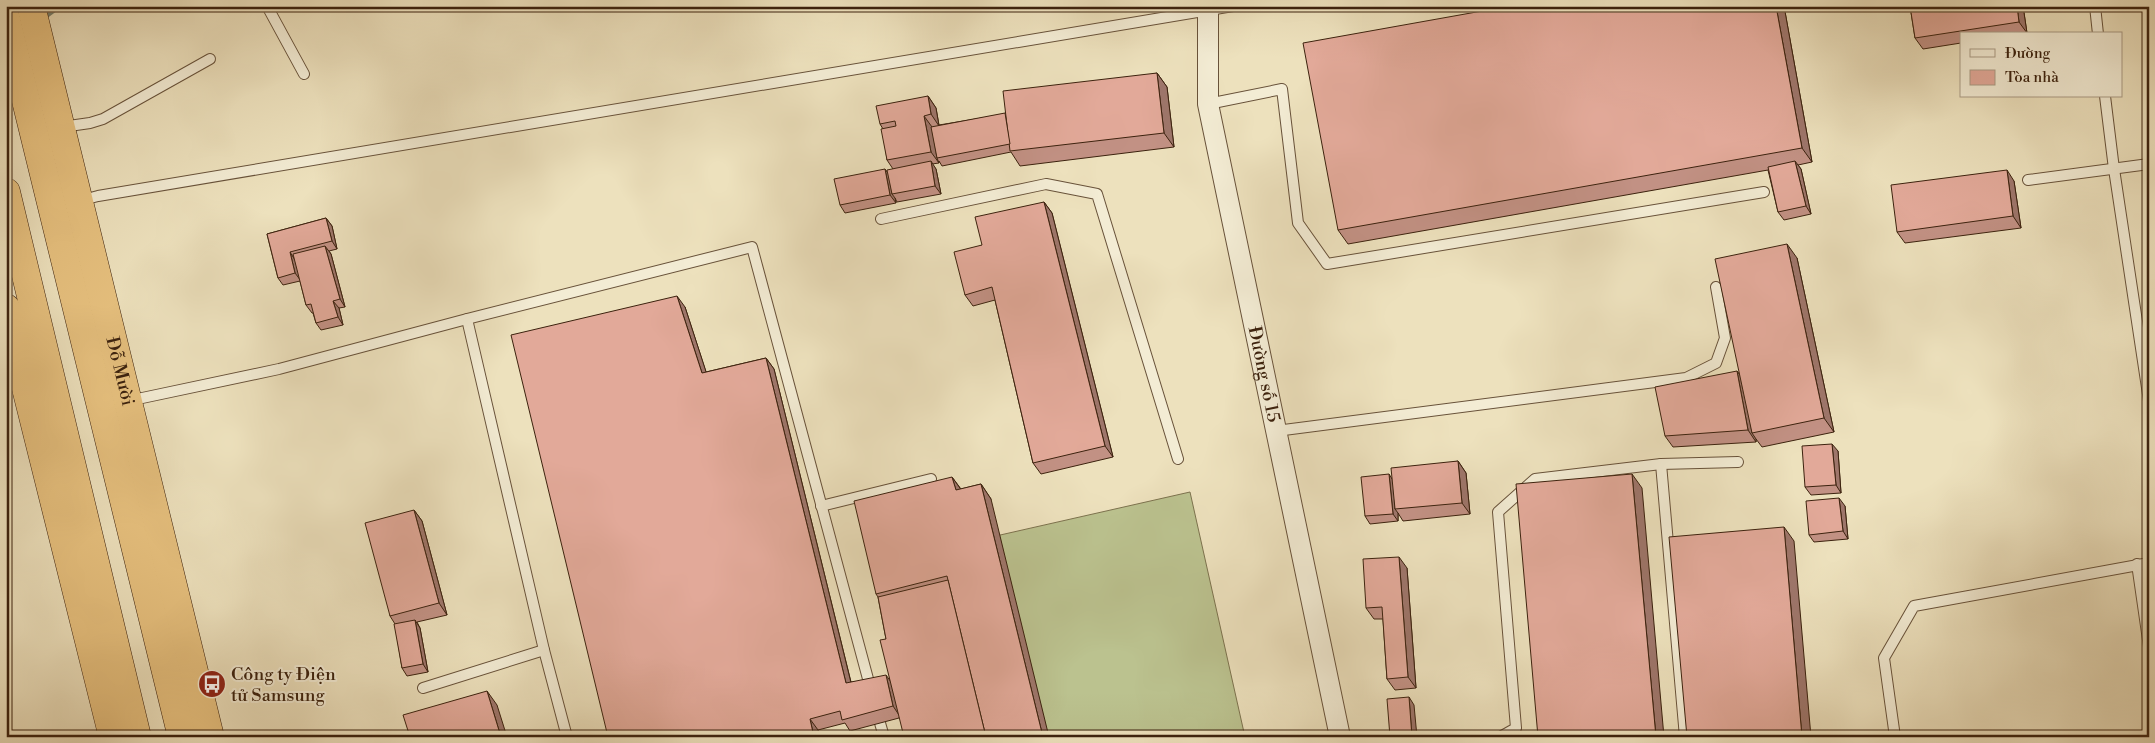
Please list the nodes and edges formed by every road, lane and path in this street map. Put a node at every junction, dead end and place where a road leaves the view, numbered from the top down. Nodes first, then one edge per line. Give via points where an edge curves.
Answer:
1 (31, 6) edge
2 (267, 6) edge
3 (1233, 6) edge
4 (2095, 6) edge
5 (1208, 10) junction
6 (6, 19) edge
7 (2098, 32) edge
8 (210, 59) dead end
9 (304, 74) dead end
10 (2105, 98) edge
11 (1208, 104) junction
12 (61, 127) junction
13 (2149, 164) edge
14 (2114, 169) junction
15 (2028, 180) dead end
16 (6, 192) edge
17 (1764, 192) dead end
18 (78, 202) junction
19 (882, 219) dead end
20 (1716, 287) edge
21 (6, 308) edge
22 (467, 319) junction
23 (2149, 401) edge
24 (113, 404) junction
25 (1276, 430) junction
26 (1178, 459) dead end
27 (1738, 462) dead end
28 (1662, 464) junction
29 (931, 479) dead end
30 (821, 506) junction
31 (2149, 563) edge
32 (2137, 564) junction
33 (2149, 647) edge
34 (544, 650) junction
35 (423, 688) dead end
36 (871, 690) edge
37 (880, 723) edge
38 (113, 737) edge
39 (137, 737) edge
40 (182, 737) edge
41 (210, 737) edge
42 (567, 737) edge
43 (884, 737) edge
44 (1340, 737) edge
45 (1500, 737) edge
46 (1685, 737) edge
47 (1895, 737) edge

1 - 12 highway, Đỗ Mười
2 - 9 lane
3 - 5 lane
4 - 7 lane
5 - 11 street, Đường số 15
5 - 18 lane via 98,196
6 - 24 highway, Đỗ Mười
8 - 12 lane via 103,119
10 - 14 lane
11 - 17 lane via 1282,89 1298,223 1327,264
11 - 25 street, Đường số 15
12 - 18 highway, Đỗ Mười
13 - 14 lane
14 - 15 lane
14 - 23 lane
16 - 39 highway
18 - 24 highway, Đỗ Mười
19 - 26 lane via 1046,184 1097,194
20 - 25 lane via 1725,338 1716,362 1686,378
21 - 38 highway
22 - 24 lane via 279,369
22 - 30 lane via 752,248
22 - 34 lane
24 - 40 highway, Đỗ Mười
24 - 41 highway, Đỗ Mười
25 - 44 street, Đường số 15
27 - 28 lane
28 - 45 lane via 1535,479 1498,512 1516,728
28 - 46 lane
29 - 30 lane
30 - 36 lane
31 - 32 lane
32 - 33 lane
32 - 47 lane via 1914,606 1884,658
34 - 35 lane
34 - 42 lane
37 - 43 lane

